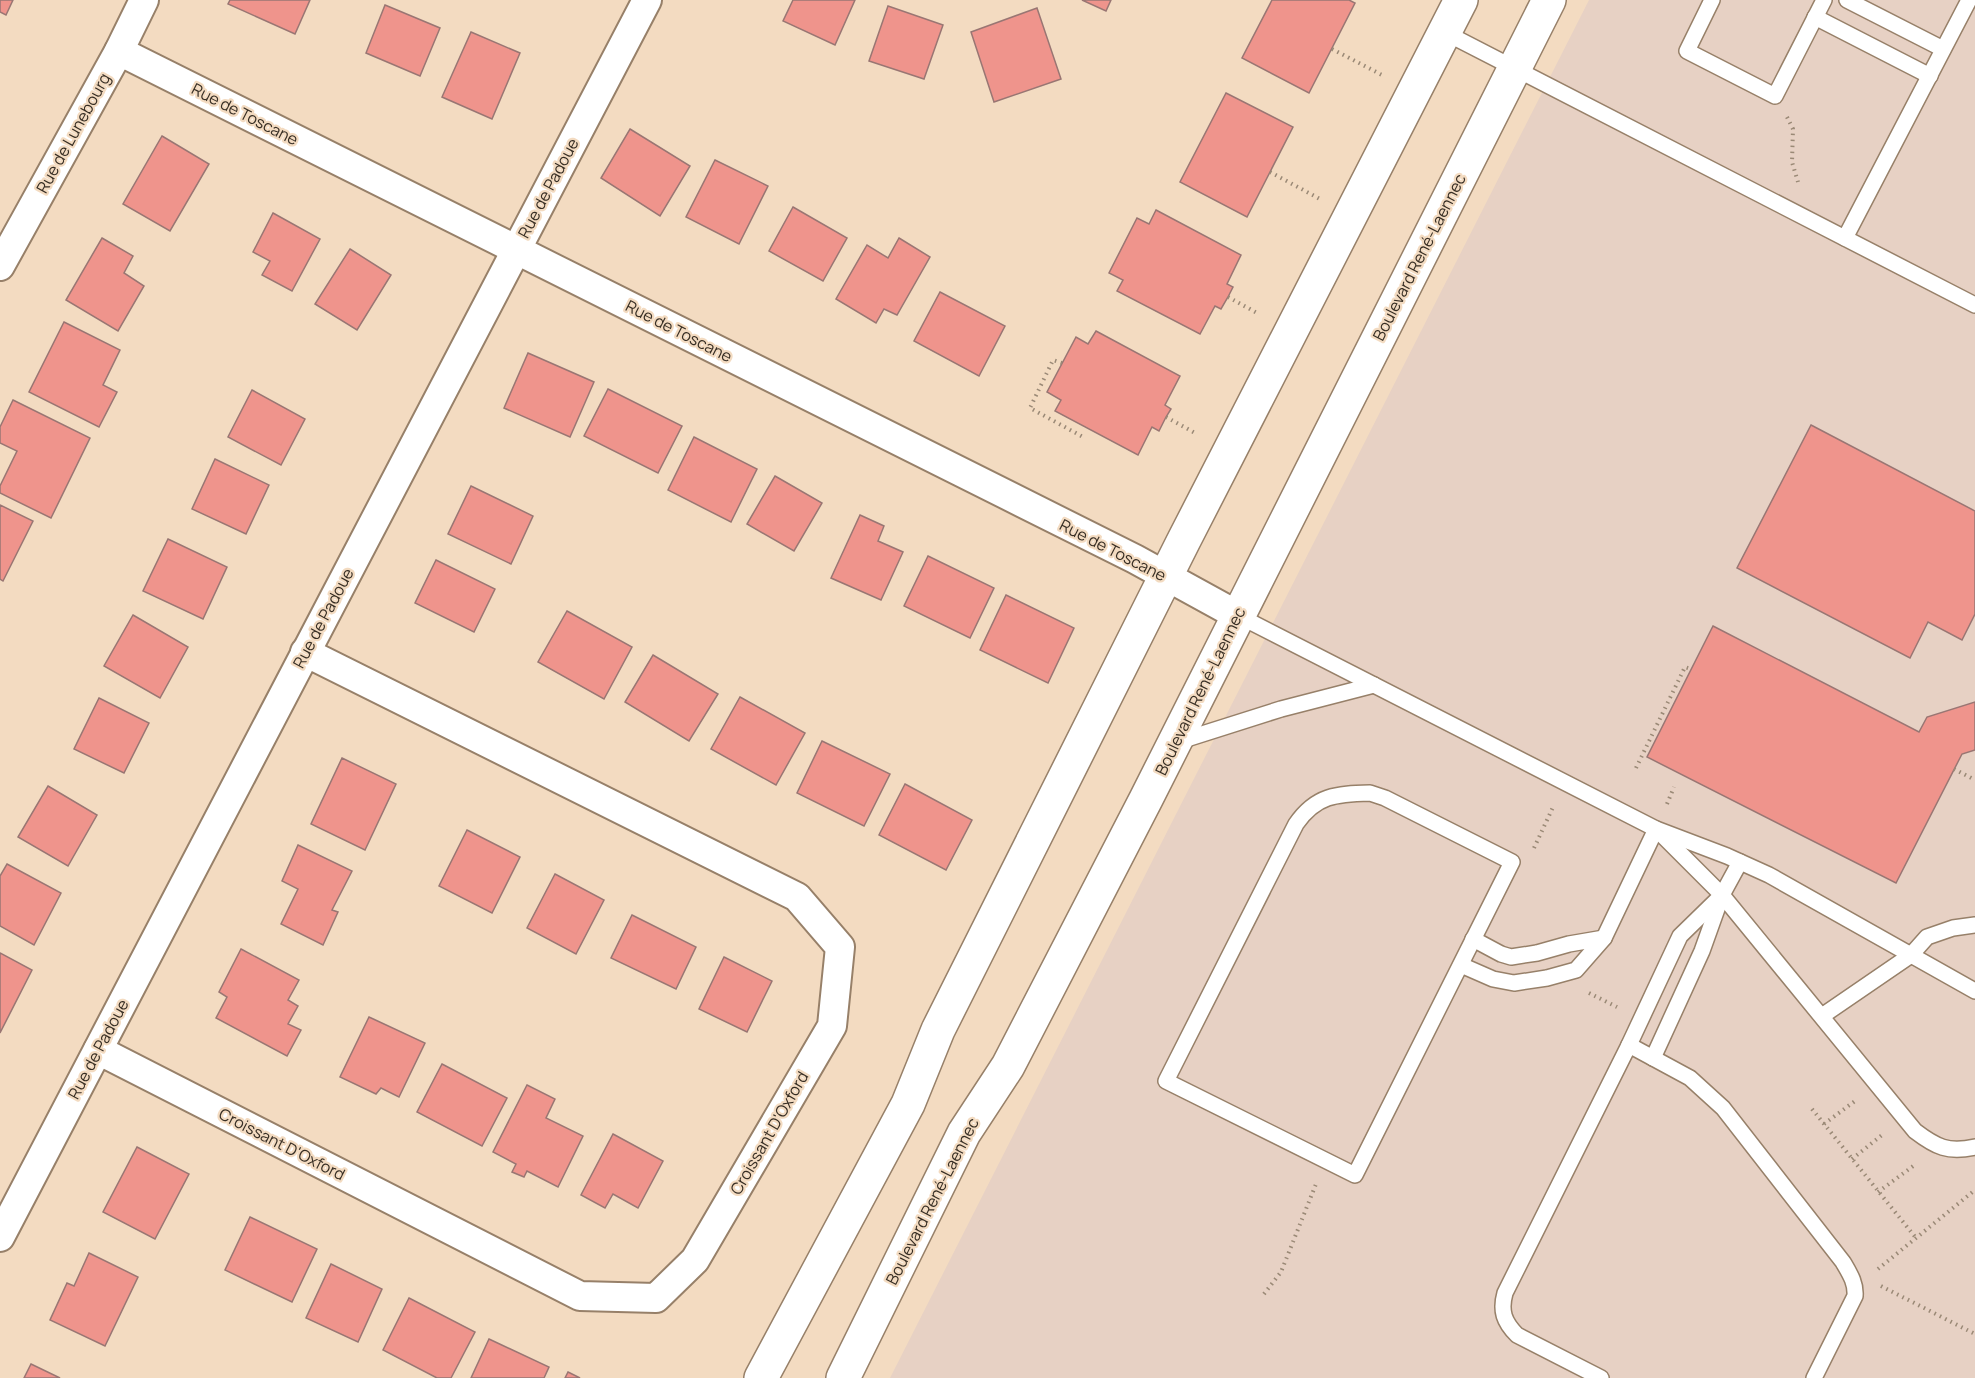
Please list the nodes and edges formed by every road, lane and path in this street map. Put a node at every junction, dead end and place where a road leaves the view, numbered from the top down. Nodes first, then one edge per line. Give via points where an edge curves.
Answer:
1 (144, 0) edge
2 (647, 0) edge
3 (1461, 0) edge
4 (1549, 0) edge
5 (1713, 0) edge
6 (1824, 0) edge
7 (1847, 0) edge
8 (1969, 0) edge
9 (1815, 17) junction
10 (1444, 32) junction
11 (1332, 49) dead end
12 (1943, 49) junction
13 (119, 51) junction
14 (1514, 69) junction
15 (1930, 76) junction
16 (1387, 78) dead end
17 (1775, 96) junction
18 (1270, 172) dead end
19 (1797, 187) dead end
20 (1324, 201) dead end
21 (1845, 238) junction
22 (515, 249) junction
23 (0, 266) edge
24 (1228, 297) dead end
25 (1975, 305) edge
26 (1265, 317) dead end
27 (1062, 363) dead end
28 (1166, 417) dead end
29 (1083, 437) dead end
30 (1203, 438) dead end
31 (1166, 577) junction
32 (1238, 615) junction
33 (305, 652) junction
34 (1690, 669) dead end
35 (1374, 685) junction
36 (1174, 743) junction
37 (1636, 768) dead end
38 (1954, 769) dead end
39 (1975, 780) edge
40 (1556, 802) dead end
41 (1548, 818) dead end
42 (1656, 829) junction
43 (1740, 861) junction
44 (1722, 895) junction
45 (1975, 925) edge
46 (1604, 938) junction
47 (1473, 939) junction
48 (1911, 955) junction
49 (1461, 964) junction
50 (1975, 991) edge
51 (1822, 1016) junction
52 (1629, 1045) junction
53 (98, 1050) junction
54 (1653, 1058) junction
55 (1877, 1084) junction
56 (1812, 1109) dead end
57 (1904, 1118) junction
58 (1824, 1124) junction
59 (1940, 1147) junction
60 (1975, 1147) edge
61 (1852, 1159) junction
62 (1975, 1190) edge
63 (1878, 1192) junction
64 (1305, 1211) dead end
65 (0, 1238) edge
66 (1916, 1238) junction
67 (1874, 1272) dead end
68 (1878, 1284) dead end
69 (1264, 1294) dead end
70 (1975, 1334) edge
71 (761, 1378) edge
72 (843, 1378) edge
73 (1601, 1378) edge
74 (1814, 1378) edge

1 - 13 street, Rue de Lunebourg
2 - 22 street, Rue de Padoue
3 - 10 street
4 - 14 street, Boulevard René-Laennec
5 - 17 lane via 1687,51
6 - 9 lane
7 - 12 lane
8 - 12 lane
9 - 15 lane
9 - 17 lane
10 - 14 lane
10 - 31 street
11 - 16 path
12 - 15 lane
13 - 22 street, Rue de Toscane
13 - 23 street, Rue de Lunebourg
14 - 21 lane
14 - 32 street, Boulevard René-Laennec
15 - 21 lane
17 - 19 path via 1794,129 1792,162
18 - 20 path
21 - 25 lane
22 - 31 street, Rue de Toscane
22 - 33 street, Rue de Padoue
24 - 26 path
27 - 29 path via 1053,360 1030,408
28 - 30 path
31 - 32 street, Rue de Toscane
31 - 71 street via 938,1030 908,1104
32 - 35 lane
32 - 36 street, Boulevard René-Laennec
33 - 53 street, Rue de Padoue
33 - 53 street, Croissant D'Oxford via 797,897 840,947 832,1026 695,1260 656,1298 580,1296
34 - 37 path via 1685,667
35 - 36 lane
35 - 42 lane
36 - 72 street, Boulevard René-Laennec via 1008,1066 964,1133
38 - 39 path
40 - 41 path
42 - 43 lane
42 - 44 lane
42 - 46 lane
43 - 44 lane
43 - 48 lane
44 - 51 lane
44 - 52 lane via 1680,936
44 - 54 lane via 1702,951
45 - 48 lane via 1927,937
46 - 47 lane via 1511,957
46 - 49 lane via 1576,970 1530,982 1493,979
47 - 49 lane
47 - 49 lane via 1512,862 1386,798 1370,793 1317,801 1296,824 1166,1081 1355,1175
48 - 50 lane
48 - 51 lane
51 - 55 lane
52 - 54 lane
52 - 73 lane via 1502,1303 1507,1325 1517,1335
53 - 65 street, Rue de Padoue
54 - 74 lane via 1690,1078 1723,1108 1851,1274 1855,1296
55 - 57 lane
55 - 58 path
56 - 58 path
57 - 59 lane via 1915,1131
57 - 61 path
58 - 61 path
59 - 60 lane
59 - 63 path
61 - 63 path
62 - 66 path
63 - 66 path
64 - 69 path via 1281,1272
66 - 67 path
68 - 70 path

